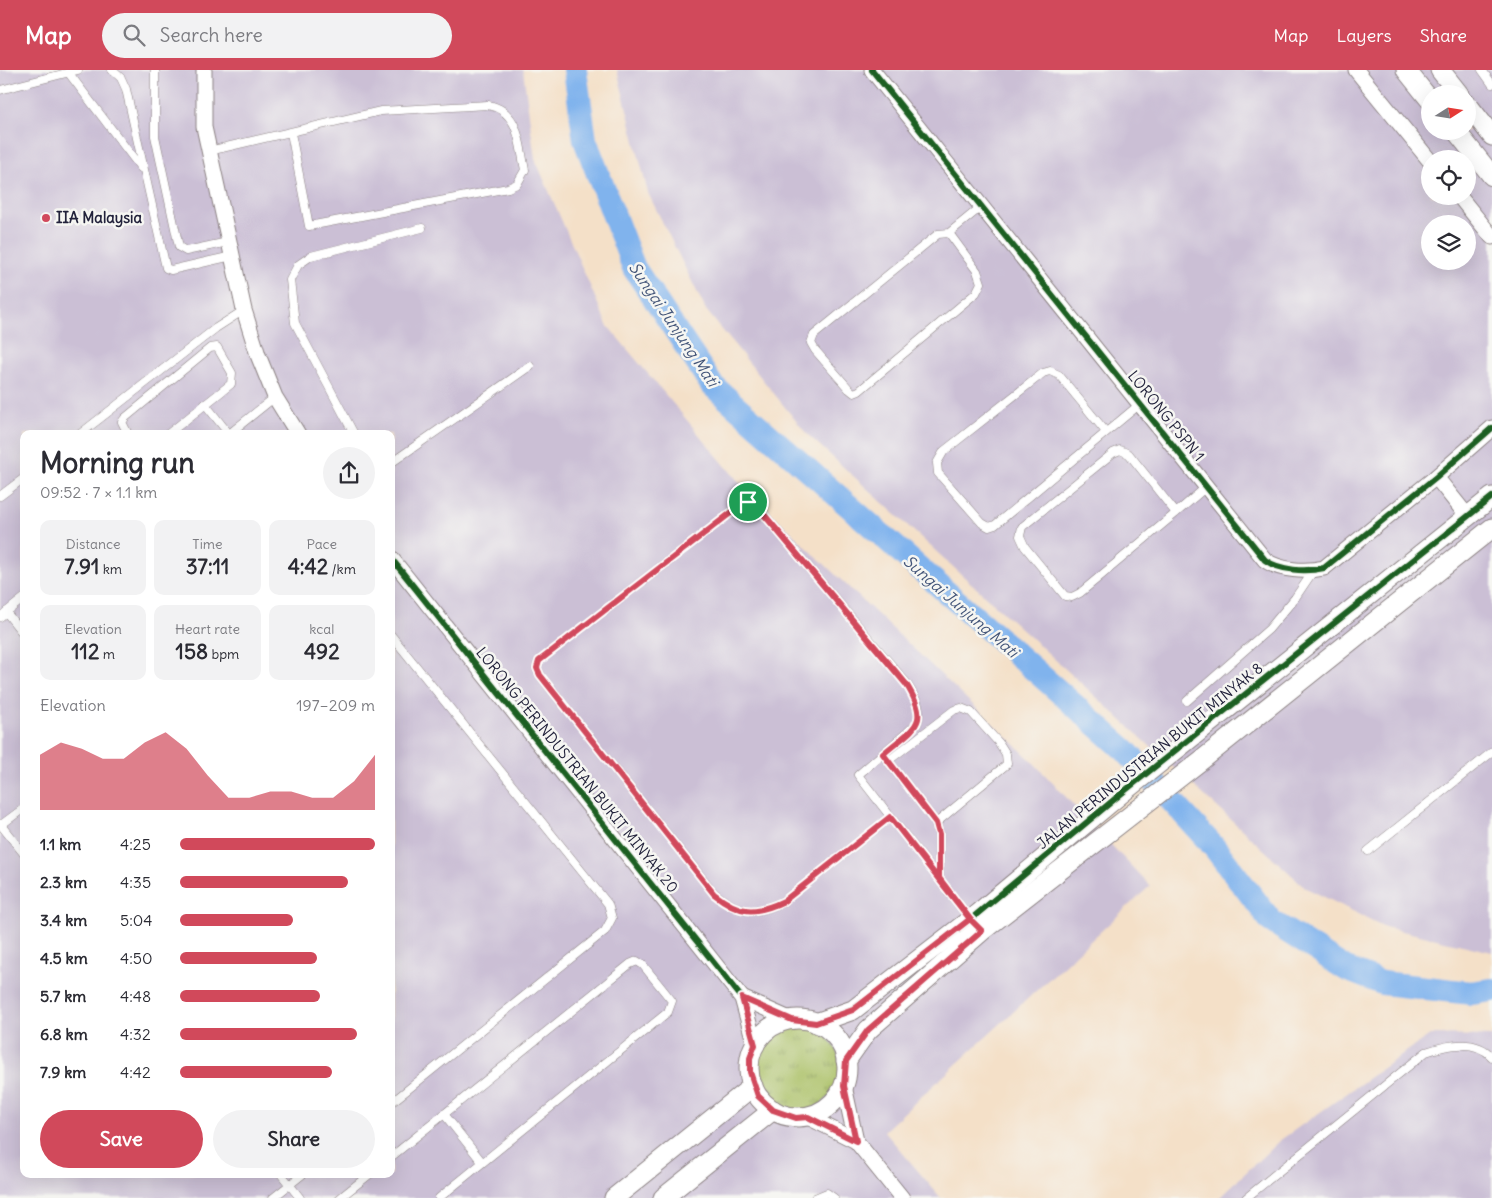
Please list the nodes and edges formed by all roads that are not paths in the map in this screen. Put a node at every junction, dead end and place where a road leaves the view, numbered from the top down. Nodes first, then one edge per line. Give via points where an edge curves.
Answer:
1 (78, 70) edge
2 (112, 70) edge
3 (156, 70) edge
4 (204, 70) edge
5 (872, 70) edge
6 (1356, 70) edge
7 (1406, 70) edge
8 (1440, 70) edge
9 (1482, 70) edge
10 (68, 72) junction
11 (1492, 84) edge
12 (1452, 85) edge
13 (1421, 89) edge
14 (0, 90) edge
15 (1476, 115) edge
16 (291, 133) junction
17 (1492, 136) edge
18 (1463, 140) edge
19 (1421, 150) edge
20 (208, 151) junction
21 (142, 169) junction
22 (1492, 176) edge
23 (1466, 205) edge
24 (982, 206) junction
25 (422, 228) dead end
26 (949, 233) junction
27 (1492, 237) edge
28 (230, 249) junction
29 (244, 310) junction
30 (530, 366) dead end
31 (275, 397) junction
32 (205, 404) junction
33 (1140, 404) junction
34 (1492, 428) edge
35 (85, 430) edge
36 (125, 430) edge
37 (173, 430) edge
38 (226, 430) edge
39 (234, 430) edge
40 (296, 430) edge
41 (352, 430) edge
42 (1106, 432) junction
43 (395, 460) edge
44 (1436, 477) junction
45 (20, 481) edge
46 (1206, 487) junction
47 (0, 496) edge
48 (1492, 497) edge
49 (1176, 512) junction
50 (1468, 517) junction
51 (1492, 528) edge
52 (395, 563) edge
53 (1314, 570) junction
54 (20, 601) edge
55 (3, 615) edge
56 (20, 631) edge
57 (395, 640) edge
58 (1187, 701) dead end
59 (907, 733) junction
60 (913, 741) junction
61 (1492, 752) edge
62 (886, 757) junction
63 (20, 811) edge
64 (890, 817) junction
65 (936, 823) junction
66 (0, 825) edge
67 (20, 849) edge
68 (1368, 850) dead end
69 (939, 878) junction
70 (976, 925) junction
71 (742, 998) junction
72 (792, 1020) junction
73 (816, 1023) junction
74 (755, 1045) junction
75 (1492, 1057) edge
76 (846, 1061) junction
77 (753, 1086) junction
78 (844, 1086) junction
79 (395, 1098) edge
80 (773, 1110) junction
81 (444, 1114) junction
82 (808, 1117) junction
83 (856, 1141) junction
84 (395, 1154) edge
85 (482, 1162) junction
86 (284, 1178) edge
87 (298, 1178) edge
88 (365, 1178) edge
89 (290, 1185) junction
90 (273, 1198) edge
91 (300, 1198) edge
92 (340, 1198) edge
93 (439, 1198) edge
94 (614, 1198) edge
95 (663, 1198) edge
96 (815, 1198) edge
97 (834, 1198) edge
98 (902, 1198) edge
99 (1246, 1198) edge

1 - 10 lane
2 - 21 lane via 126,88
3 - 28 lane via 155,136 179,246 186,251
4 - 20 street via 204,128
5 - 24 street, LORONG PSPN 1
6 - 19 street
7 - 13 street
8 - 12 street
9 - 11 lane
10 - 14 lane
10 - 21 lane
15 - 17 street
16 - 16 lane via 309,226 508,188 517,184 525,170 514,121 499,107 488,105 381,111
16 - 20 lane
18 - 22 street
20 - 28 street
21 - 28 lane via 166,268 171,270
23 - 27 street
24 - 26 lane
24 - 33 street, LORONG PSPN 1
25 - 41 lane via 311,256 298,265 290,280 295,323
26 - 26 lane via 938,234 814,335 811,343 814,350 854,393 976,293 981,283 977,271
28 - 29 street
29 - 31 street
29 - 35 lane via 216,328
30 - 43 lane
31 - 39 lane
31 - 40 street
32 - 36 lane via 231,384 233,378 217,347 210,348 125,418 122,422
32 - 37 lane
32 - 38 lane
33 - 42 lane
33 - 46 street, LORONG PSPN 1
34 - 44 street
42 - 42 lane via 989,527 938,473 937,463 944,451 1043,373 1050,371 1059,376
44 - 50 street
44 - 53 street via 1324,568
45 - 47 lane
46 - 49 lane
46 - 53 street, LORONG PSPN 1 via 1266,560 1274,566
48 - 50 street, JALAN PERINDUSTRIAN BUKIT MINYAK 8
49 - 49 lane via 1072,597 1065,596 1025,547 1020,536 1022,527 1120,450 1129,454
50 - 70 street, JALAN PERINDUSTRIAN BUKIT MINYAK 8 via 1122,793
51 - 70 street, JALAN PERINDUSTRIAN BUKIT MINYAK 8 via 1142,807
52 - 71 street, LORONG PERINDUSTRIAN BUKIT MINYAK 20
53 - 58 lane via 1269,629
54 - 55 lane
55 - 56 lane
57 - 79 lane via 608,904 612,918 605,931
59 - 60 lane
59 - 62 lane
59 - 64 lane via 920,716 918,702 906,684 756,505 748,502 539,661 537,668 714,894 729,906 747,911 767,910 784,901
60 - 62 lane
60 - 65 lane via 961,708 971,712 1006,754 1007,764
61 - 68 lane
62 - 64 lane via 858,776
62 - 65 lane
63 - 66 lane
64 - 69 lane
65 - 69 lane
66 - 67 lane
69 - 70 lane
70 - 73 street, JALAN PERINDUSTRIAN BUKIT MINYAK 8 via 853,1010
70 - 76 street, JALAN PERINDUSTRIAN BUKIT MINYAK 8 via 868,1030
71 - 72 street
71 - 74 street
72 - 73 street
72 - 74 street via 777,1024
73 - 76 street via 836,1038
74 - 77 street via 750,1065
75 - 99 lane via 1486,1050 1470,1045 1445,1045 1426,1052
76 - 78 street
77 - 80 street via 758,1096
77 - 94 street
78 - 82 street via 836,1100 823,1111
78 - 83 street
80 - 82 street via 796,1118
80 - 95 street
81 - 84 lane
81 - 85 lane
81 - 85 lane via 633,962 644,965 664,990 672,1001 668,1012
82 - 83 street
83 - 98 street
85 - 93 lane
86 - 89 lane
87 - 89 lane
88 - 92 lane
89 - 90 lane
89 - 91 lane
96 - 97 lane via 826,1192

